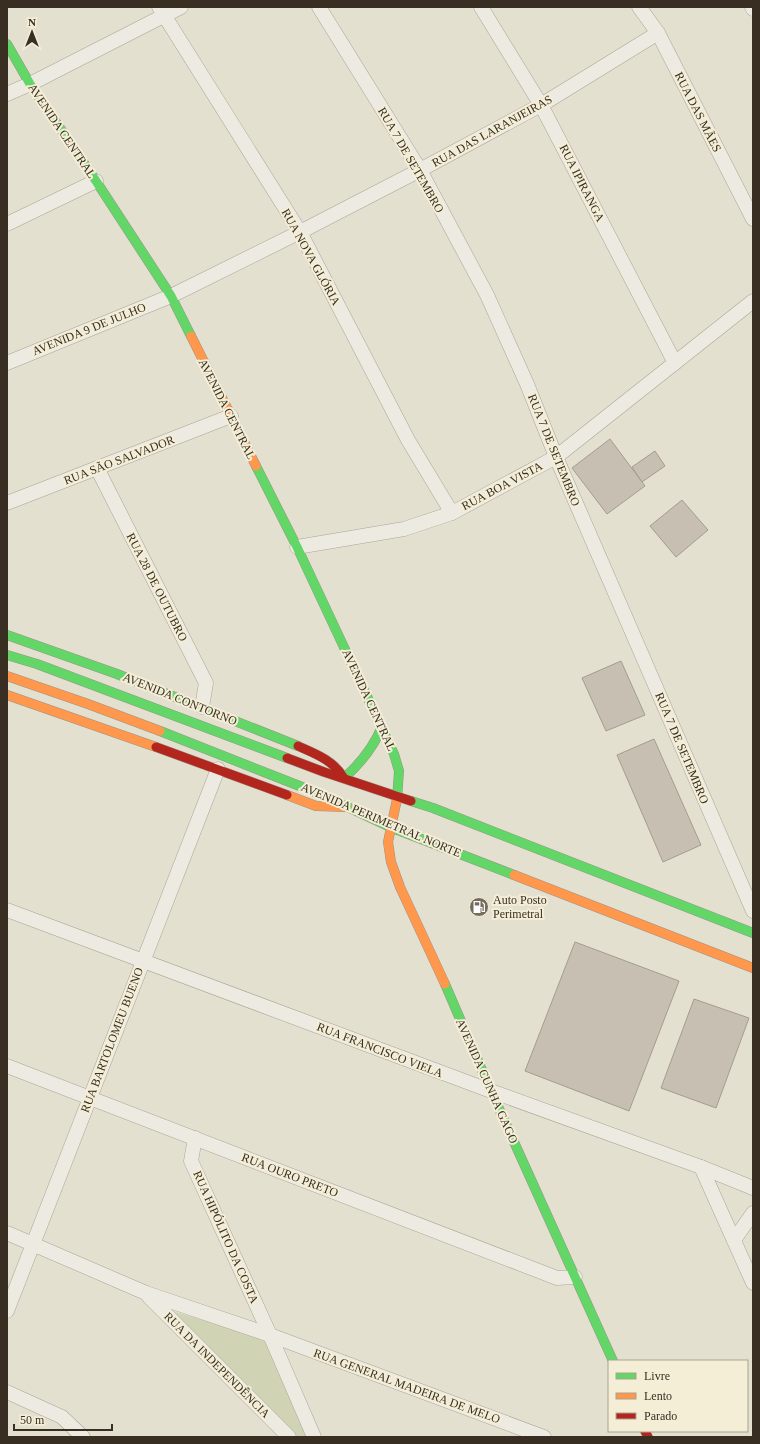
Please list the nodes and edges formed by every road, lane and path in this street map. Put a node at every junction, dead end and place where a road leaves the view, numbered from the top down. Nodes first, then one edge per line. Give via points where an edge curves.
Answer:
1 (181, 7) edge
2 (319, 7) edge
3 (481, 7) edge
4 (639, 7) edge
5 (162, 11) edge
6 (658, 33) junction
7 (7, 44) edge
8 (30, 84) junction
9 (7, 94) edge
10 (541, 105) junction
11 (420, 170) junction
12 (96, 181) junction
13 (753, 219) edge
14 (7, 224) edge
15 (300, 232) junction
16 (171, 296) junction
17 (753, 301) edge
18 (7, 362) edge
19 (675, 363) junction
20 (231, 416) junction
21 (556, 457) junction
22 (97, 468) junction
23 (7, 503) edge
24 (452, 513) junction
25 (297, 547) junction
26 (7, 635) edge
27 (7, 655) edge
28 (7, 676) edge
29 (7, 695) edge
30 (202, 707) junction
31 (382, 727) junction
32 (218, 769) junction
33 (344, 778) junction
34 (398, 796) junction
35 (346, 807) junction
36 (390, 827) junction
37 (7, 910) edge
38 (753, 911) edge
39 (753, 933) edge
40 (143, 961) junction
41 (753, 968) edge
42 (7, 1066) edge
43 (491, 1092) junction
44 (90, 1098) junction
45 (195, 1138) junction
46 (701, 1167) junction
47 (753, 1188) edge
48 (753, 1213) edge
49 (7, 1233) edge
50 (734, 1240) junction
51 (34, 1244) junction
52 (575, 1277) junction
53 (753, 1283) edge
54 (146, 1293) junction
55 (7, 1311) edge
56 (270, 1335) junction
57 (613, 1360) edge
58 (7, 1392) edge
59 (83, 1437) edge
60 (289, 1437) edge
61 (314, 1437) edge
62 (544, 1437) edge

1 - 5 street
2 - 11 street, RUA 7 DE SETEMBRO
3 - 10 street, RUA IPIRANGA
4 - 6 street, RUA DAS MÃES
5 - 8 street
5 - 15 street, RUA NOVA GLÓRIA
6 - 10 street, RUA DAS LARANJEIRAS
6 - 13 street, RUA DAS MÃES
7 - 8 main road, AVENIDA CENTRAL
8 - 9 street
8 - 12 main road, AVENIDA CENTRAL
10 - 11 street, RUA DAS LARANJEIRAS
10 - 19 street, RUA IPIRANGA
11 - 15 street, RUA DAS LARANJEIRAS
11 - 21 street, RUA 7 DE SETEMBRO via 487,295
12 - 14 street
12 - 16 main road, AVENIDA CENTRAL
15 - 16 street, RUA DAS LARANJEIRAS
15 - 24 street, RUA NOVA GLÓRIA via 408,440
16 - 18 street, AVENIDA 9 DE JULHO
16 - 20 main road, AVENIDA CENTRAL
17 - 19 street, RUA BOA VISTA
19 - 21 street, RUA BOA VISTA
20 - 22 street, RUA SÃO SALVADOR
20 - 25 main road, AVENIDA CENTRAL
21 - 24 street, RUA BOA VISTA
21 - 38 street, RUA 7 DE SETEMBRO
22 - 23 street, RUA SÃO SALVADOR
22 - 30 street, RUA 28 DE OUTUBRO via 206,683
24 - 25 street, RUA BOA VISTA via 404,529
25 - 31 main road, AVENIDA CENTRAL
26 - 30 main road, AVENIDA CONTORNO
27 - 33 main road, AVENIDA PERIMETRAL NORTE
28 - 35 main road, AVENIDA PERIMETRAL NORTE via 233,759
29 - 32 main road
30 - 33 main road, AVENIDA CONTORNO via 315,752 333,762
31 - 33 main road via 374,747 366,758
31 - 34 main road, AVENIDA CENTRAL via 399,771
32 - 35 main road via 316,806
32 - 40 street, RUA BARTOLOMEU BUENO
33 - 34 main road, AVENIDA PERIMETRAL NORTE
34 - 36 main road, AVENIDA CUNHA GAGO
34 - 39 main road, AVENIDA PERIMETRAL NORTE
35 - 36 main road, AVENIDA PERIMETRAL NORTE
36 - 41 main road, AVENIDA PERIMETRAL NORTE
36 - 43 main road, AVENIDA CUNHA GAGO via 388,842 391,862 400,887
37 - 40 street, RUA FRANCISCO VIELA
40 - 43 street, RUA FRANCISCO VIELA
40 - 44 street, RUA BARTOLOMEU BUENO
42 - 44 street, RUA OURO PRETO
43 - 46 street, RUA FRANCISCO VIELA
43 - 52 main road, AVENIDA CUNHA GAGO
44 - 45 street, RUA OURO PRETO
44 - 51 street, RUA BARTOLOMEU BUENO
45 - 52 street, RUA OURO PRETO via 557,1278
45 - 56 street, RUA HIPÓLITO DA COSTA via 191,1161
46 - 47 street, RUA FRANCISCO VIELA
46 - 50 street
48 - 50 street
49 - 51 street, RUA DA INDEPENDÊNCIA
50 - 53 street
51 - 54 street, RUA DA INDEPENDÊNCIA
51 - 55 street, RUA BARTOLOMEU BUENO
52 - 57 main road, AVENIDA CUNHA GAGO
54 - 56 street, RUA DA INDEPENDÊNCIA
54 - 60 street, RUA DA INDEPENDÊNCIA
56 - 61 street
56 - 62 street, RUA GENERAL MADEIRA DE MELO
58 - 59 street via 62,1417

